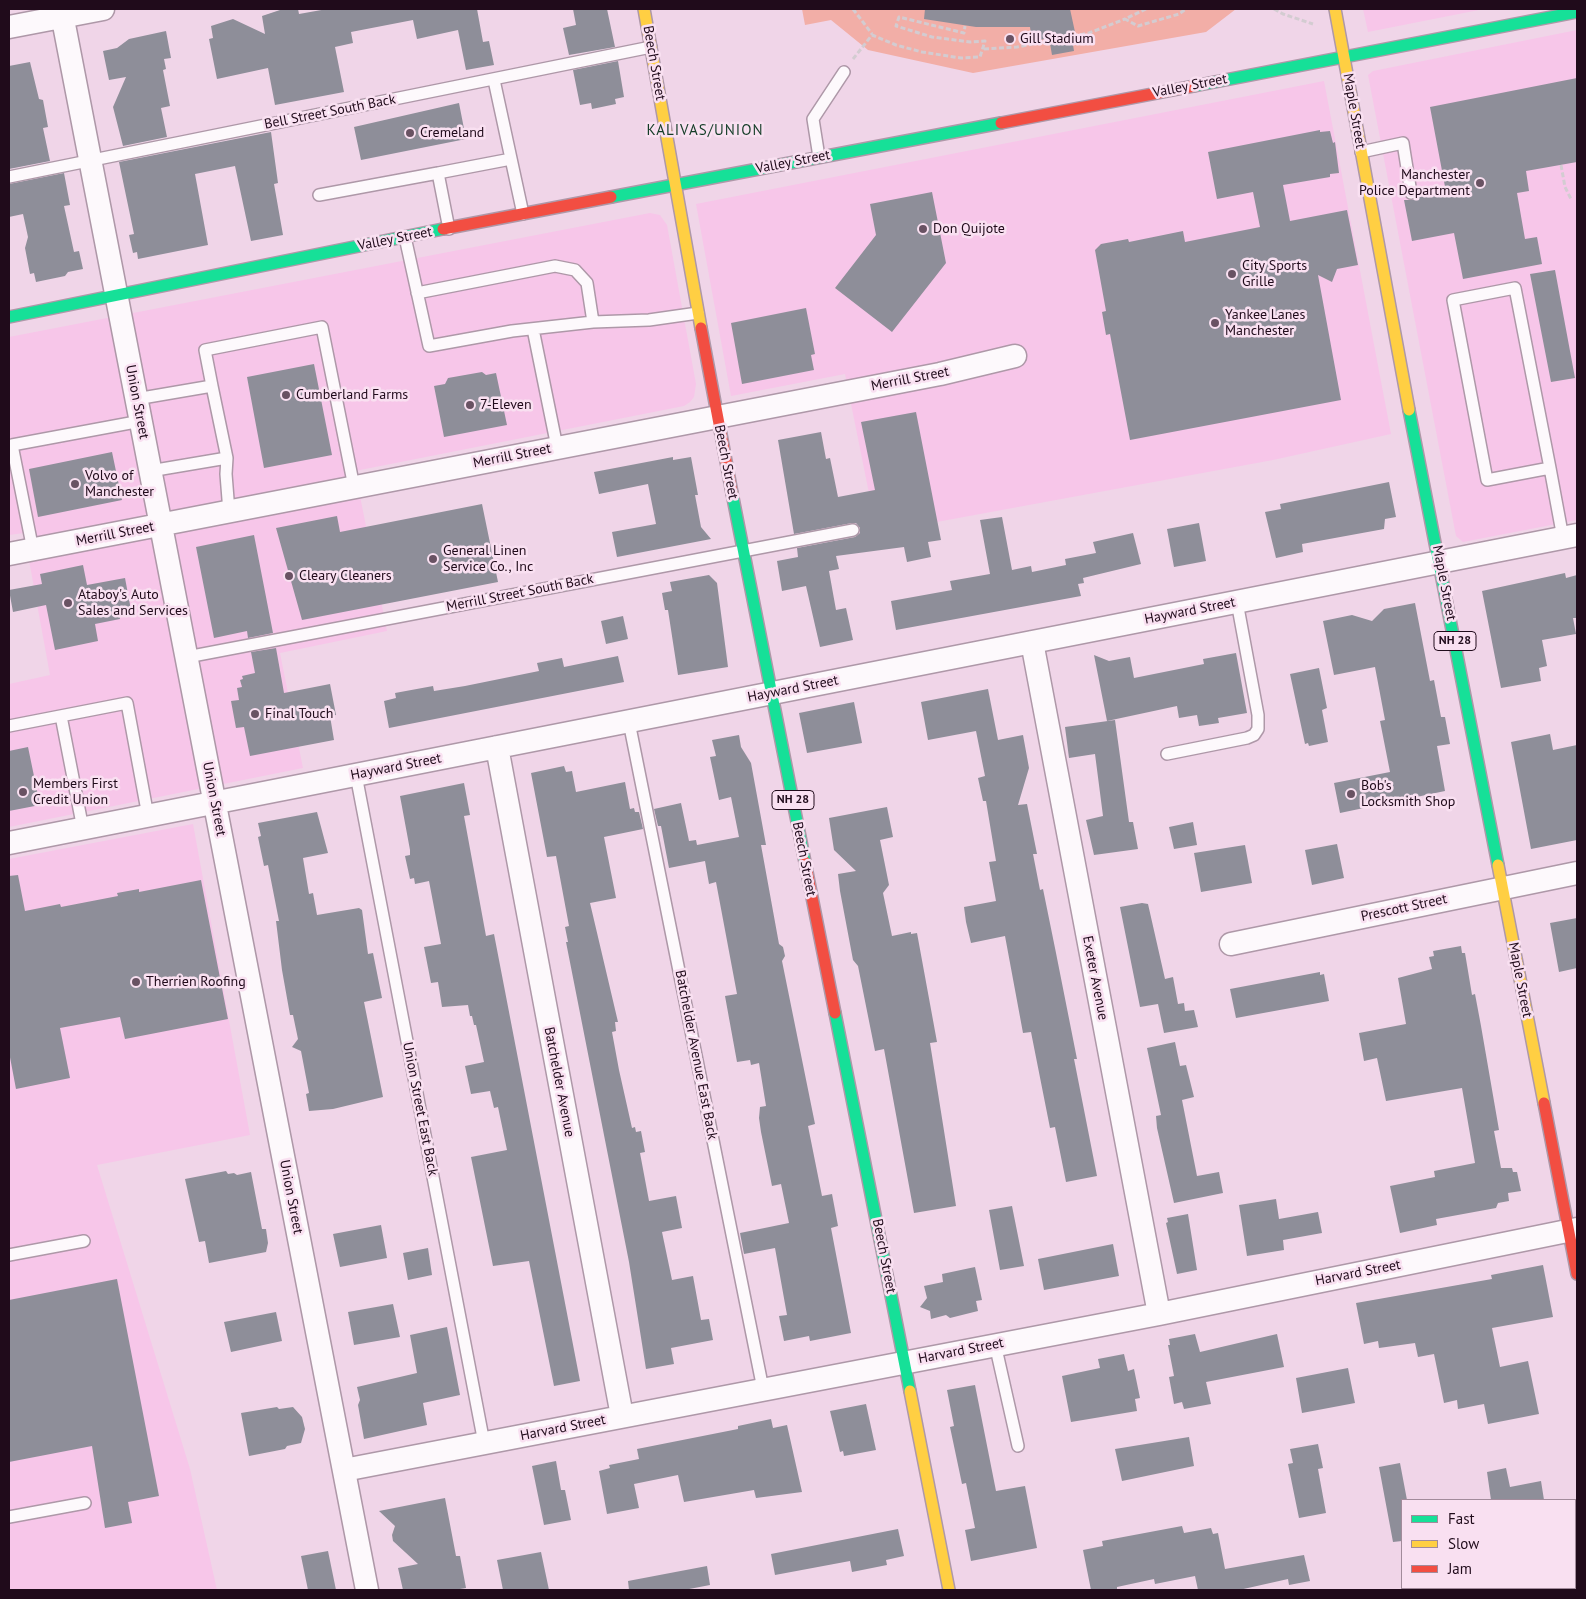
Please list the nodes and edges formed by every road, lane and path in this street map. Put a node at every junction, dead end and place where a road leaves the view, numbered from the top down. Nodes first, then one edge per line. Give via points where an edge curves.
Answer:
1 (103, 9) edge
2 (644, 9) edge
3 (853, 9) edge
4 (1146, 9) edge
5 (1186, 9) edge
6 (1274, 9) edge
7 (1335, 9) edge
8 (1569, 11) edge
9 (62, 13) edge
10 (1125, 19) junction
11 (966, 26) dead end
12 (1319, 26) dead end
13 (9, 27) edge
14 (872, 35) junction
15 (862, 46) dead end
16 (651, 48) junction
17 (984, 49) junction
18 (1344, 56) junction
19 (844, 72) dead end
20 (494, 80) junction
21 (1361, 152) junction
22 (819, 157) junction
23 (511, 158) junction
24 (90, 161) junction
25 (1561, 165) dead end
26 (438, 173) junction
27 (9, 177) edge
28 (675, 184) junction
29 (1411, 193) dead end
30 (319, 195) dead end
31 (1571, 199) dead end
32 (523, 214) junction
33 (449, 229) junction
34 (405, 237) junction
35 (418, 293) junction
36 (116, 297) junction
37 (698, 313) junction
38 (9, 317) edge
39 (593, 322) junction
40 (532, 328) junction
41 (1015, 356) dead end
42 (212, 386) junction
43 (136, 399) junction
44 (718, 416) junction
45 (141, 421) junction
46 (557, 447) junction
47 (227, 458) junction
48 (1550, 468) junction
49 (150, 471) junction
50 (354, 487) junction
51 (229, 512) junction
52 (161, 525) junction
53 (853, 530) dead end
54 (1570, 537) edge
55 (743, 549) junction
56 (33, 550) junction
57 (9, 554) edge
58 (1440, 562) junction
59 (1236, 602) junction
60 (1032, 642) junction
61 (187, 657) junction
62 (771, 694) junction
63 (61, 716) junction
64 (629, 722) junction
65 (9, 726) edge
66 (497, 747) junction
67 (1167, 754) dead end
68 (356, 775) junction
69 (215, 803) junction
70 (148, 816) junction
71 (83, 829) junction
72 (9, 843) edge
73 (1577, 873) edge
74 (1502, 888) junction
75 (1231, 944) dead end
76 (1573, 1230) edge
77 (84, 1241) dead end
78 (9, 1255) edge
79 (1577, 1274) edge
80 (1159, 1314) junction
81 (995, 1344) junction
82 (904, 1362) junction
83 (763, 1389) junction
84 (622, 1416) junction
85 (484, 1443) junction
86 (1018, 1446) dead end
87 (344, 1470) junction
88 (85, 1502) dead end
89 (9, 1517) edge
90 (367, 1590) edge
91 (949, 1590) edge

1 - 9 street
2 - 16 main road, Beech Street / NH 28
3 - 14 path
4 - 10 path
5 - 10 path via 1138,26
6 - 12 path
7 - 18 main road, Maple Street / NH 28
8 - 18 main road, Valley Street
9 - 13 street
9 - 24 street, Union Street
10 - 17 path via 1089,33 1017,47
11 - 17 path via 964,33 899,17 896,26 932,37 985,41
14 - 15 path
14 - 17 path via 896,45 961,58 980,57
16 - 20 lane, Bell Street South Back
16 - 28 main road, Beech Street / NH 28
18 - 21 main road, Maple Street / NH 28
18 - 22 main road, Valley Street
19 - 22 lane via 813,119
20 - 23 lane
20 - 24 lane, Bell Street South Back
21 - 29 lane via 1403,143
21 - 58 main road, Maple Street / NH 28
22 - 28 main road, Valley Street
23 - 26 lane
23 - 32 lane
24 - 27 lane, Bell Street South Back
24 - 36 street, Union Street
25 - 31 path
26 - 30 lane
26 - 33 lane
28 - 32 main road, Valley Street
28 - 37 main road, Beech Street / NH 28
32 - 33 main road, Valley Street
33 - 34 main road, Valley Street
34 - 35 lane
34 - 36 main road, Valley Street
35 - 39 lane via 555,266 575,270 588,283
35 - 40 lane via 429,346
36 - 38 main road, Valley Street
36 - 43 street, Union Street
37 - 39 lane via 649,320
37 - 44 main road, Beech Street / NH 28
39 - 40 lane
40 - 46 lane
41 - 44 street, Merrill Street via 940,374
42 - 43 lane
42 - 47 lane
42 - 50 lane via 206,350 322,327
43 - 45 street, Union Street
44 - 46 street, Merrill Street
44 - 55 main road, Beech Street / NH 28
45 - 49 street, Union Street
45 - 56 lane via 12,445
46 - 50 street, Merrill Street
47 - 49 lane
47 - 51 lane
48 - 48 lane via 1516,288 1453,300 1487,480
48 - 54 lane
49 - 52 street, Union Street
50 - 51 street, Merrill Street
51 - 52 street, Merrill Street
52 - 56 street, Merrill Street
52 - 61 street, Union Street
53 - 55 lane, Merrill Street South Back
54 - 58 street, Hayward Street
55 - 61 lane, Merrill Street South Back
55 - 62 main road, Beech Street / NH 28
56 - 57 street, Merrill Street
58 - 59 street, Hayward Street
58 - 74 main road, Maple Street / NH 28
59 - 60 street, Hayward Street
59 - 67 lane via 1258,729 1247,738
60 - 62 street, Hayward Street
60 - 80 street, Exeter Avenue
61 - 69 street, Union Street
62 - 64 street, Hayward Street
62 - 82 main road, Beech Street / NH 28
63 - 65 lane
63 - 70 lane via 127,703
63 - 71 lane
64 - 66 street, Hayward Street
64 - 83 lane, Batchelder Avenue East Back
66 - 68 street, Hayward Street
66 - 84 street, Batchelder Avenue
68 - 69 street, Hayward Street
68 - 85 lane, Union Street East Back
69 - 70 street, Hayward Street
69 - 87 street, Union Street
70 - 71 street, Hayward Street
71 - 72 street, Hayward Street
73 - 74 street, Prescott Street
74 - 75 street, Prescott Street
74 - 76 main road, Maple Street / NH 28
76 - 79 main road, Maple Street / NH 28
76 - 80 street, Harvard Street
77 - 78 lane
80 - 81 street, Harvard Street
81 - 82 street, Harvard Street
81 - 86 lane
82 - 83 street, Harvard Street
82 - 91 main road, Beech Street / NH 28
83 - 84 street, Harvard Street
84 - 85 street, Harvard Street
85 - 87 street, Harvard Street
87 - 90 street, Union Street
88 - 89 lane

